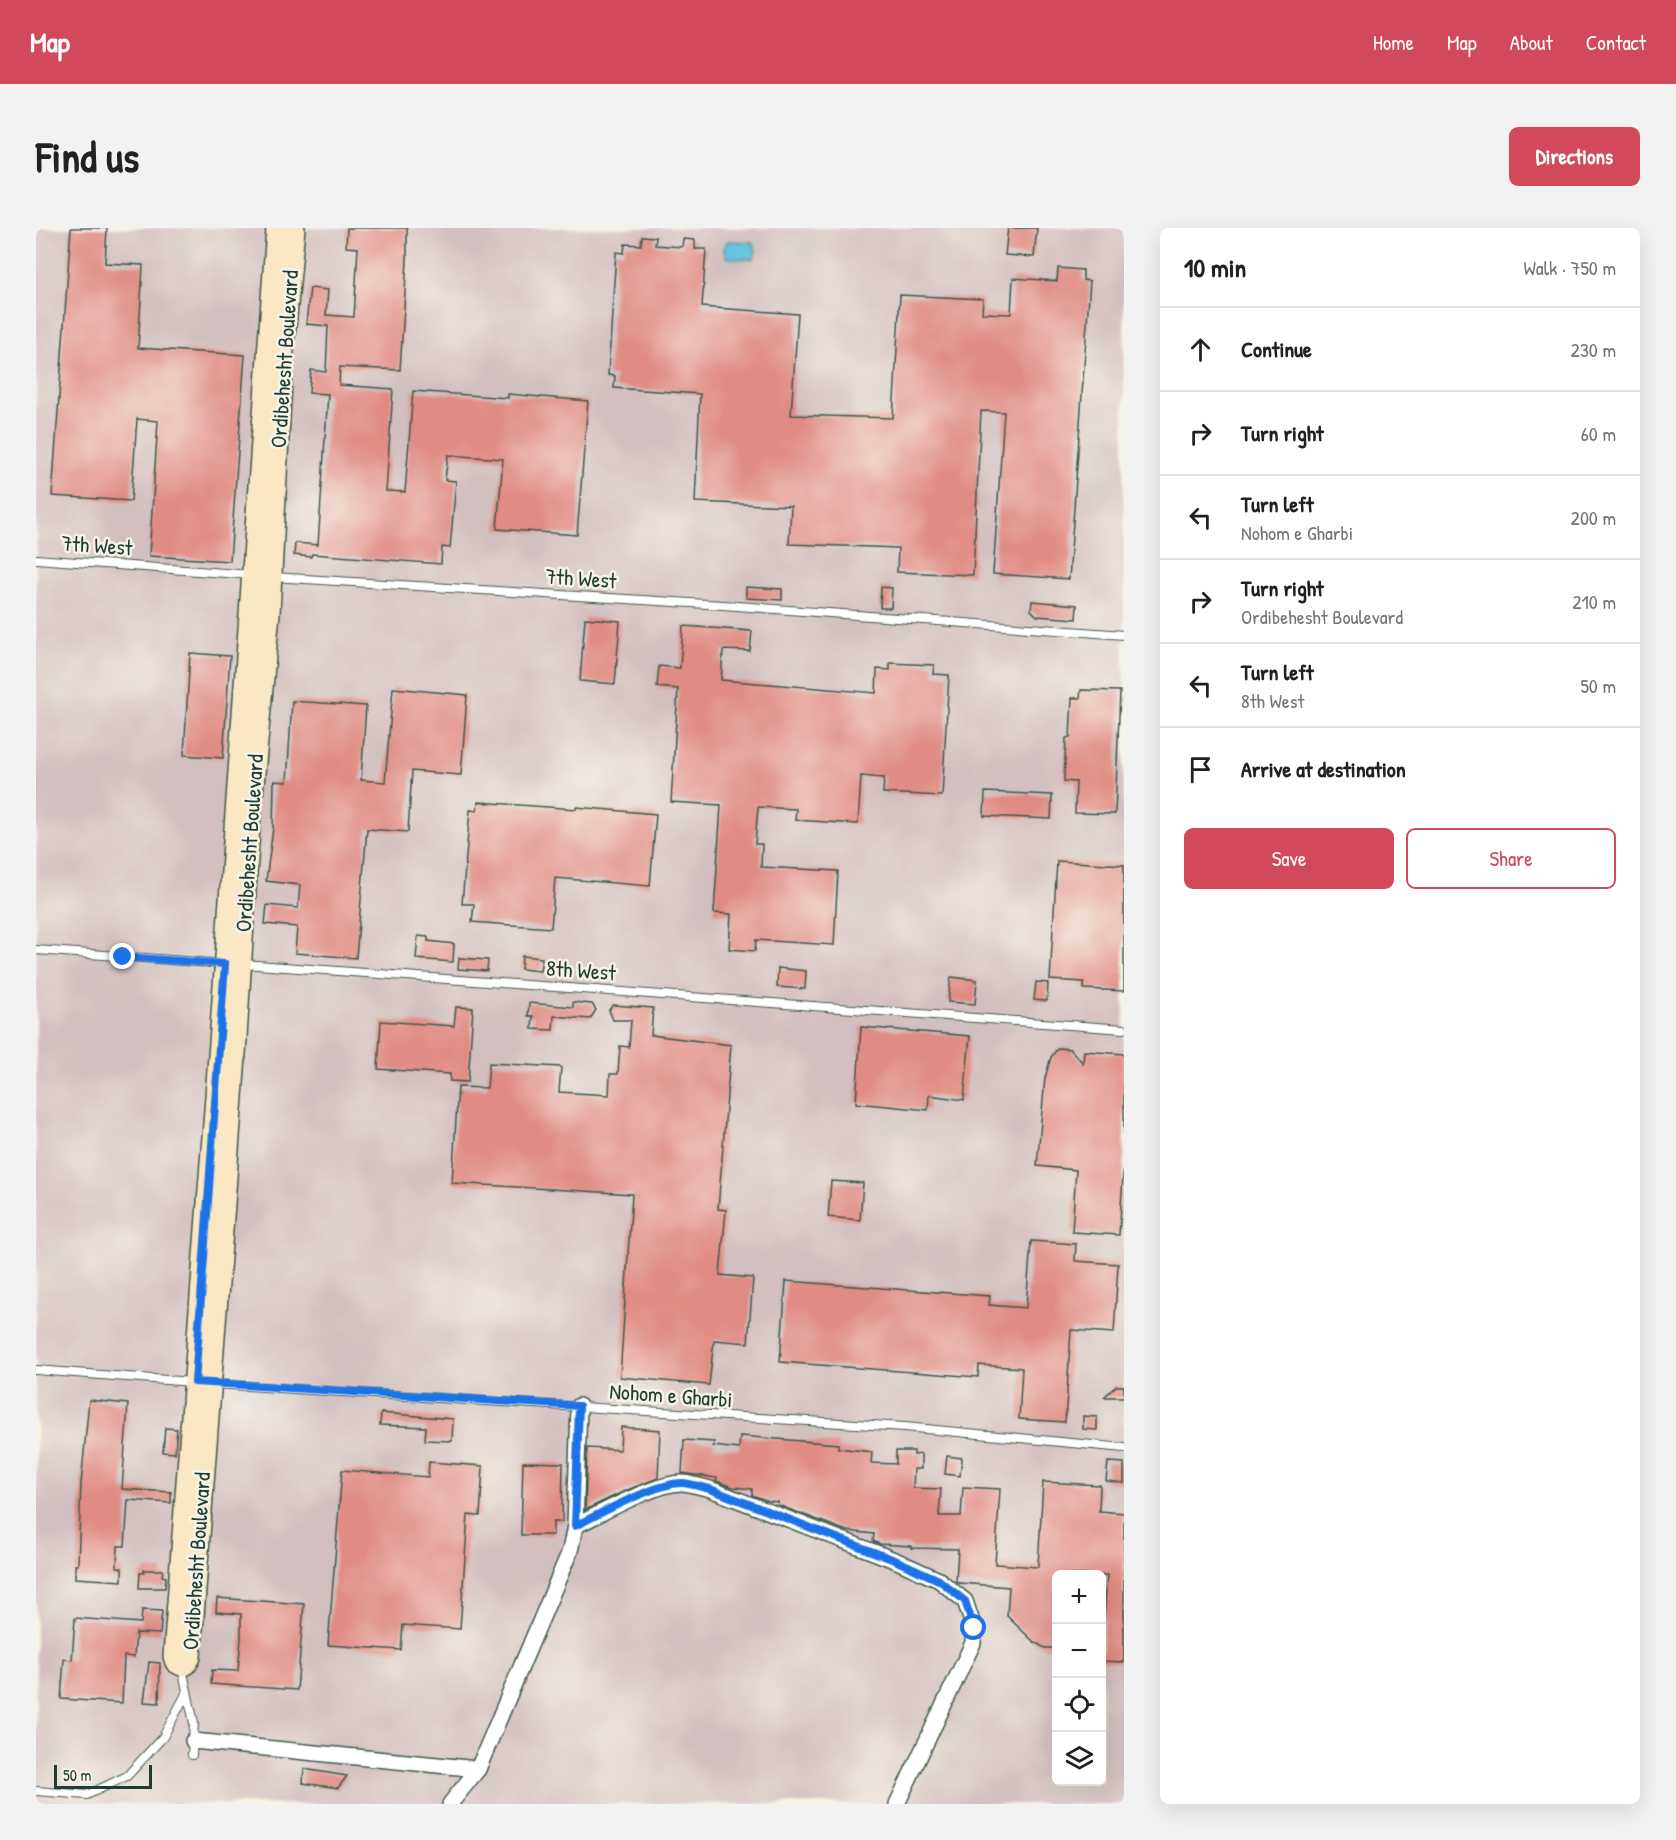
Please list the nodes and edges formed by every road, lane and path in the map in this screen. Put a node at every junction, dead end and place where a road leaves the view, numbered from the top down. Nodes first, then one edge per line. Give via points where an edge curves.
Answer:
1 (278, 228) edge
2 (294, 228) edge
3 (36, 559) edge
4 (261, 576) junction
5 (1124, 635) edge
6 (36, 950) edge
7 (233, 964) junction
8 (1124, 1029) edge
9 (36, 1370) edge
10 (202, 1383) junction
11 (579, 1406) junction
12 (1124, 1448) edge
13 (575, 1526) junction
14 (182, 1665) joint
15 (187, 1692) junction
16 (192, 1748) joint
17 (478, 1769) junction
18 (36, 1791) edge
19 (450, 1804) edge
20 (897, 1804) edge

1 - 4 street, Ordibehesht Boulevard
2 - 4 street, Ordibehesht Boulevard
3 - 4 lane, 7th West
4 - 5 lane, 7th West
4 - 7 street, Ordibehesht Boulevard via 249,826
6 - 7 lane, 8th West
7 - 8 lane, 8th West
7 - 10 street, Ordibehesht Boulevard
9 - 10 lane, Nohom e Gharbi
10 - 11 lane, Nohom e Gharbi
10 - 14 street, Ordibehesht Boulevard via 174,1648 176,1662
11 - 12 lane, Nohom e Gharbi via 905,1427
11 - 13 street
13 - 17 street via 570,1551
13 - 20 street via 657,1489 681,1483 710,1489 897,1561 939,1580 965,1601 974,1628 973,1643
14 - 15 lane
15 - 16 lane via 194,1723
15 - 18 lane via 163,1737 127,1776 87,1795
16 - 17 street
17 - 19 street

